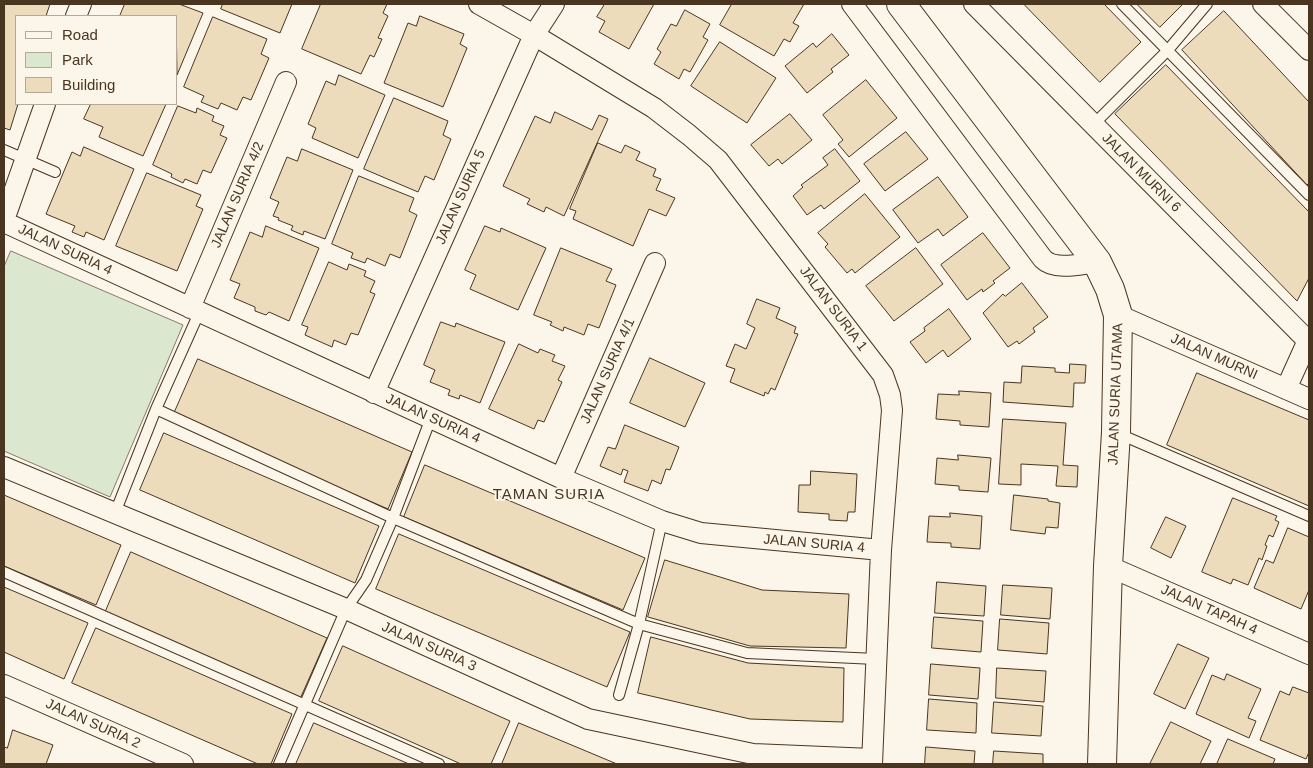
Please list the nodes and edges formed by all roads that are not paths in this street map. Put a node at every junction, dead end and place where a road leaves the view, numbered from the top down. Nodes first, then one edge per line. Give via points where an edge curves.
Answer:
1 (479, 4) edge
2 (554, 4) edge
3 (852, 4) edge
4 (901, 4) edge
5 (974, 4) edge
6 (1122, 4) edge
7 (1207, 4) edge
8 (1263, 4) edge
9 (534, 35) junction
10 (1168, 50) junction
11 (1309, 50) edge
12 (286, 82) dead end
13 (45, 105) edge
14 (1093, 125) junction
15 (4, 150) edge
16 (25, 159) junction
17 (55, 172) dead end
18 (1309, 195) edge
19 (4, 221) edge
20 (1097, 262) junction
21 (655, 264) dead end
22 (194, 311) junction
23 (1118, 315) junction
24 (1309, 340) edge
25 (1286, 389) junction
26 (374, 393) junction
27 (1309, 399) edge
28 (156, 409) junction
29 (431, 418) junction
30 (1116, 432) junction
31 (4, 466) edge
32 (561, 478) junction
33 (115, 513) junction
34 (1309, 516) edge
35 (393, 518) junction
36 (662, 521) junction
37 (881, 550) junction
38 (1108, 566) junction
39 (4, 572) edge
40 (346, 609) junction
41 (639, 624) junction
42 (1309, 654) edge
43 (876, 659) junction
44 (4, 685) edge
45 (619, 695) dead end
46 (304, 704) junction
47 (872, 762) edge
48 (183, 764) edge
49 (279, 764) edge
50 (439, 764) edge
51 (1102, 764) edge

1 - 9 street, JALAN SURIA 1
2 - 9 street, JALAN SURIA 5
3 - 20 street via 1043,259 1052,265
4 - 20 main road, JALAN SURIA UTAMA
5 - 14 street, JALAN MURNI 6
6 - 10 lane
7 - 10 lane
8 - 11 street
9 - 26 street, JALAN SURIA 5
9 - 37 street, JALAN SURIA 1 via 654,108 718,160 882,374 892,410
10 - 14 lane
10 - 18 lane
12 - 22 street, JALAN SURIA 4/2
13 - 16 street
14 - 24 street, JALAN MURNI 6
15 - 16 lane
16 - 17 lane
16 - 19 street
19 - 22 street, JALAN SURIA 4
20 - 23 main road, JALAN SURIA UTAMA
21 - 32 street, JALAN SURIA 4/1
22 - 26 street, JALAN SURIA 4
22 - 28 lane
23 - 25 street, JALAN MURNI
23 - 30 main road, JALAN SURIA UTAMA
24 - 25 street
25 - 27 street, JALAN MURNI
26 - 29 street, JALAN SURIA 4
28 - 33 lane
28 - 35 lane
29 - 32 street, JALAN SURIA 4
29 - 35 lane
30 - 34 lane
30 - 38 main road, JALAN SURIA UTAMA
31 - 33 street, JALAN SURIA 3
32 - 36 street, JALAN SURIA 4
33 - 40 street, JALAN SURIA 3
35 - 40 lane via 366,580
35 - 41 lane
36 - 37 street, JALAN SURIA 4 via 701,533
36 - 41 lane
37 - 43 street, JALAN SURIA 1
38 - 42 street, JALAN TAPAH 4
38 - 51 main road, JALAN SURIA UTAMA
39 - 46 lane
40 - 46 lane
40 - 47 street, JALAN SURIA 3 via 588,718 753,754
41 - 43 lane via 747,653
41 - 45 lane
43 - 47 street, JALAN SURIA 1
44 - 48 street, JALAN SURIA 2
46 - 49 lane
46 - 50 lane

